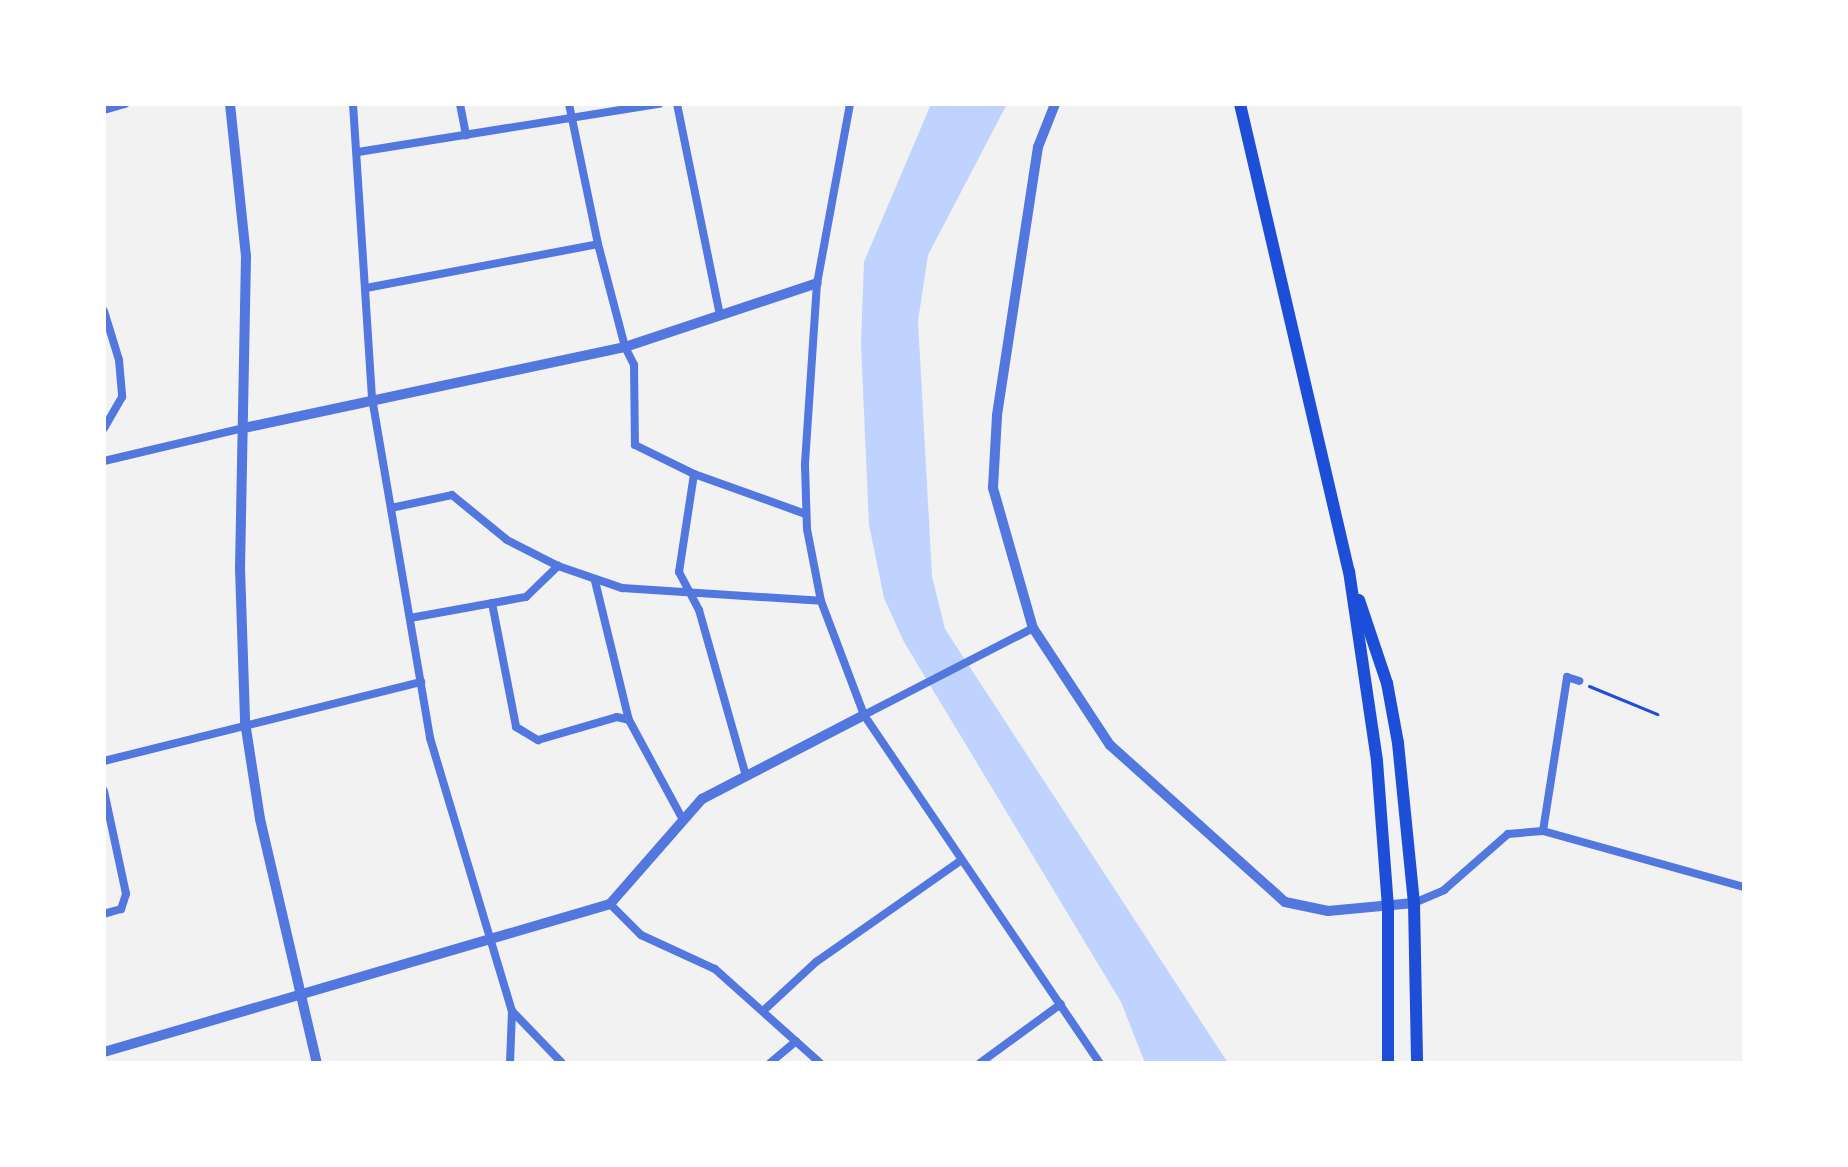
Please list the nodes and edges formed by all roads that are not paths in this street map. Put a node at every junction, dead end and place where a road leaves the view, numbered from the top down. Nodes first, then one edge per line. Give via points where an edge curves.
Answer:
1 (230, 104) edge
2 (353, 104) edge
3 (460, 104) edge
4 (569, 104) edge
5 (659, 104) edge
6 (677, 104) edge
7 (850, 104) edge
8 (1055, 104) edge
9 (1240, 104) edge
10 (120, 105) edge
11 (104, 110) edge
12 (571, 118) junction
13 (466, 135) junction
14 (358, 152) junction
15 (598, 244) junction
16 (817, 283) junction
17 (366, 288) junction
18 (104, 311) edge
19 (720, 316) junction
20 (625, 347) junction
21 (372, 398) junction
22 (104, 428) edge
23 (244, 428) junction
24 (104, 461) edge
25 (694, 474) junction
26 (391, 508) junction
27 (806, 514) junction
28 (558, 566) junction
29 (1349, 571) junction
30 (595, 581) junction
31 (689, 589) junction
32 (821, 601) junction
33 (492, 603) junction
34 (410, 618) junction
35 (1033, 628) junction
36 (1579, 681) road end
37 (421, 682) junction
38 (864, 715) junction
39 (629, 720) junction
40 (245, 722) junction
41 (104, 761) edge
42 (745, 773) junction
43 (104, 791) edge
44 (682, 818) junction
45 (1543, 831) junction
46 (960, 861) junction
47 (1744, 887) edge
48 (1414, 903) junction
49 (610, 904) junction
50 (1388, 907) junction
51 (104, 914) edge
52 (490, 942) junction
53 (303, 996) junction
54 (1061, 1004) junction
55 (512, 1011) junction
56 (763, 1011) junction
57 (796, 1041) junction
58 (104, 1052) edge
59 (317, 1063) edge
60 (510, 1063) edge
61 (562, 1063) edge
62 (770, 1063) edge
63 (820, 1063) edge
64 (980, 1063) edge
65 (1100, 1063) edge
66 (1388, 1063) edge
67 (1417, 1063) edge

1 - 23 street via 246,256
2 - 14 street
3 - 13 street
4 - 12 street
5 - 12 street
6 - 19 street
7 - 16 street
8 - 35 street via 1038,147 997,416 993,488
9 - 29 main road
10 - 11 street
12 - 13 street
12 - 15 street
13 - 14 street
14 - 17 street
15 - 17 street
15 - 20 street
16 - 19 street
16 - 27 street
17 - 21 street
18 - 22 street via 119,360 122,397
19 - 20 street
20 - 21 street
20 - 25 street via 634,365 635,445
21 - 23 street
21 - 26 street
23 - 24 street
23 - 40 street via 240,568
25 - 27 street
25 - 31 street via 679,572
26 - 28 street via 452,495 507,540
26 - 34 street
27 - 32 street
28 - 30 street
28 - 33 street via 526,597
29 - 48 main road via 1387,683
29 - 50 main road via 1377,761
30 - 31 street via 622,588
30 - 39 street
31 - 32 street
31 - 42 street
32 - 38 street
33 - 34 street
33 - 39 street via 516,727 538,740 617,717
34 - 37 street
35 - 38 street
35 - 50 street via 1110,745 1269,890 1307,909
36 - 45 street via 1567,677
37 - 40 street
37 - 52 street via 450,813
38 - 42 street
38 - 46 street
39 - 44 street
40 - 41 street
40 - 53 street via 260,819
42 - 44 street
43 - 51 street via 126,894 121,909
44 - 49 street
45 - 47 street
45 - 48 street via 1508,834 1444,890
46 - 54 street
46 - 56 street via 816,962
48 - 50 street
48 - 67 main road
49 - 52 street
49 - 56 street via 641,935 715,969
50 - 66 main road
52 - 53 street
52 - 55 street
53 - 58 street
53 - 59 street
54 - 64 street
54 - 65 street
55 - 60 street
55 - 61 street
56 - 57 street
57 - 62 street
57 - 63 street

